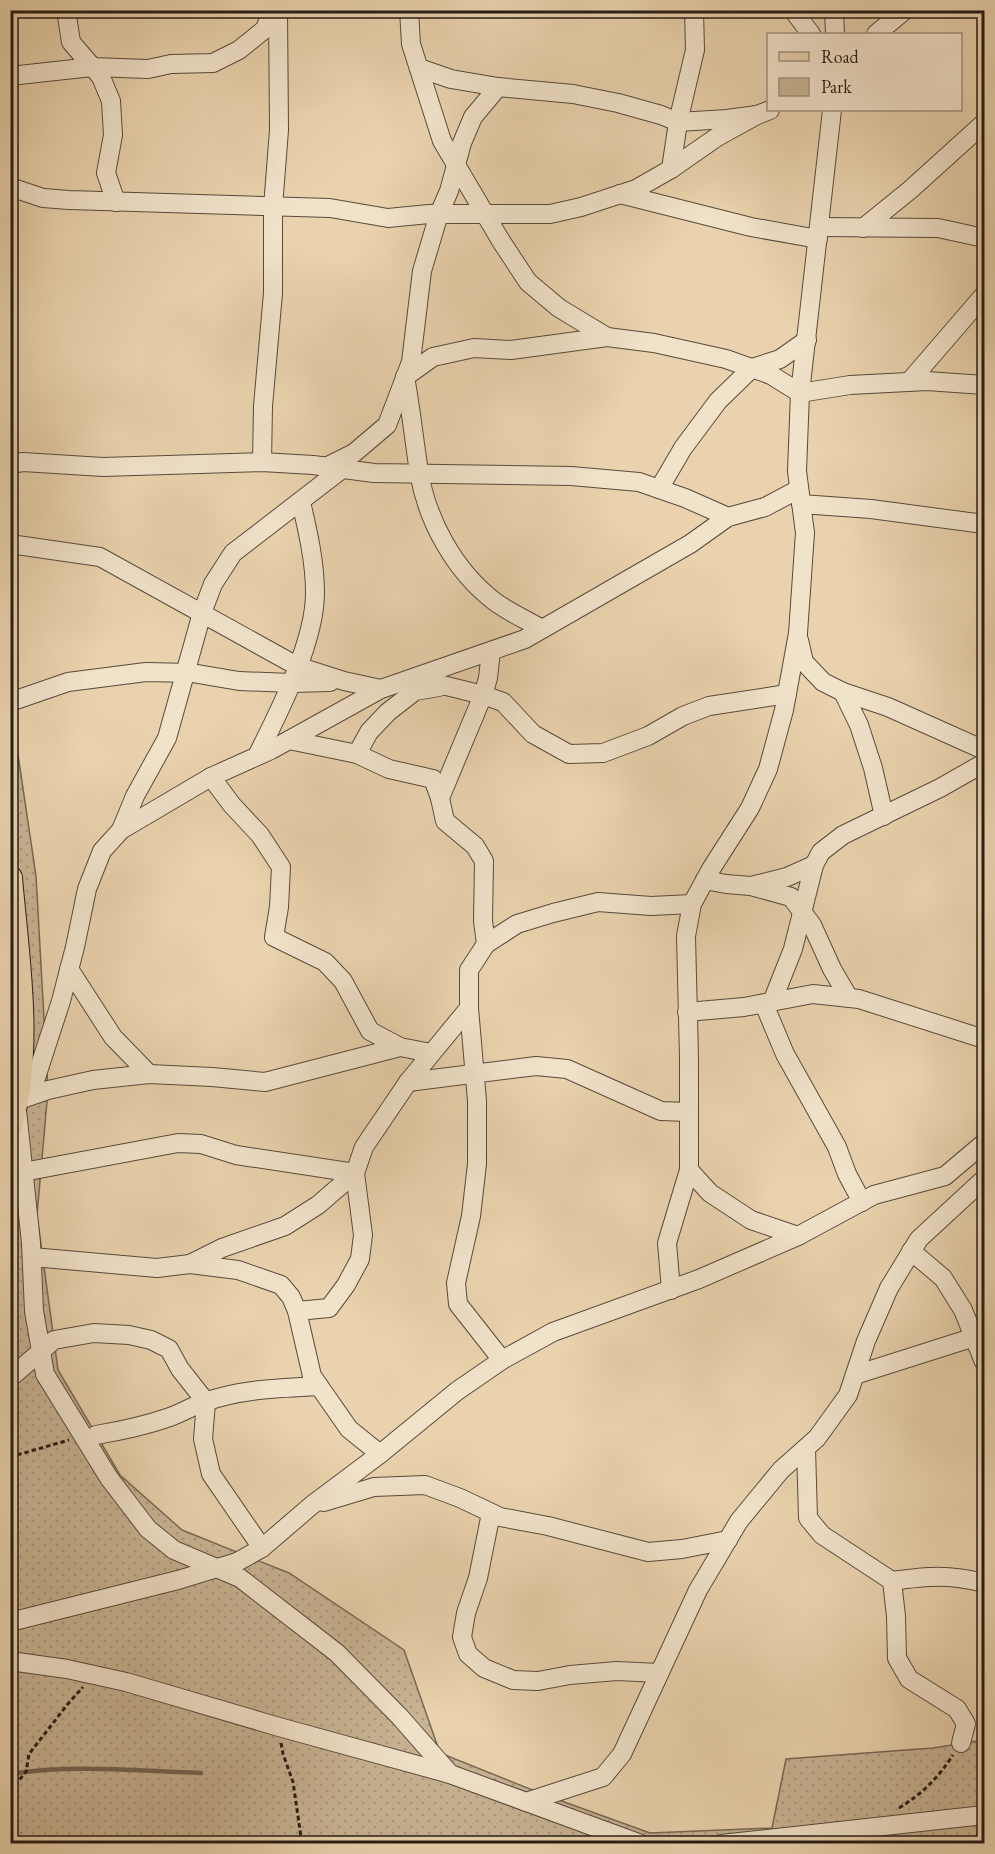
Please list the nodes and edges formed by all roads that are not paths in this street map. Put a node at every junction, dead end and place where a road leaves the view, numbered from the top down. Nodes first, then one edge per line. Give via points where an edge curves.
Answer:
1 (66, 10) edge
2 (272, 10) edge
3 (278, 10) edge
4 (409, 10) edge
5 (694, 10) edge
6 (793, 10) edge
7 (834, 10) edge
8 (905, 10) edge
9 (810, 33) edge
10 (835, 33) edge
11 (877, 33) edge
12 (92, 67) junction
13 (418, 68) junction
14 (10, 76) edge
15 (498, 87) junction
16 (832, 111) edge
17 (763, 112) edge
18 (678, 122) junction
19 (984, 123) edge
20 (455, 164) junction
21 (671, 169) junction
22 (10, 187) edge
23 (620, 194) junction
24 (116, 202) junction
25 (273, 207) junction
26 (439, 214) junction
27 (485, 215) junction
28 (863, 228) junction
29 (819, 233) junction
30 (984, 238) edge
31 (984, 295) edge
32 (607, 337) junction
33 (807, 340) junction
34 (752, 368) junction
35 (405, 376) junction
36 (909, 382) junction
37 (984, 385) edge
38 (800, 393) junction
39 (262, 462) junction
40 (10, 464) edge
41 (334, 468) junction
42 (419, 473) junction
43 (659, 489) junction
44 (800, 496) junction
45 (301, 502) junction
46 (728, 517) junction
47 (984, 524) edge
48 (10, 544) edge
49 (202, 613) junction
50 (542, 629) junction
51 (798, 633) junction
52 (491, 651) junction
53 (186, 673) junction
54 (295, 675) junction
55 (412, 678) junction
56 (446, 685) junction
57 (381, 689) junction
58 (843, 692) junction
59 (787, 694) junction
60 (483, 695) junction
61 (10, 702) edge
62 (289, 740) junction
63 (984, 750) edge
64 (357, 754) junction
65 (257, 756) junction
66 (984, 763) edge
67 (211, 777) junction
68 (440, 798) junction
69 (884, 816) junction
70 (121, 830) junction
71 (814, 866) junction
72 (10, 878) edge
73 (705, 880) junction
74 (751, 886) junction
75 (692, 904) junction
76 (802, 912) junction
77 (486, 944) junction
78 (69, 969) junction
79 (849, 998) junction
80 (768, 1003) junction
81 (469, 1008) junction
82 (687, 1012) junction
83 (984, 1039) edge
84 (400, 1047) junction
85 (431, 1053) junction
86 (473, 1073) junction
87 (149, 1074) junction
88 (408, 1082) junction
89 (23, 1098) junction
90 (688, 1112) junction
91 (10, 1126) edge
92 (984, 1143) edge
93 (689, 1170) junction
94 (23, 1172) junction
95 (355, 1173) junction
96 (984, 1179) edge
97 (862, 1202) junction
98 (798, 1236) junction
99 (911, 1251) junction
100 (32, 1257) junction
101 (190, 1264) junction
102 (671, 1290) junction
103 (297, 1311) junction
104 (979, 1336) edge
105 (41, 1351) junction
106 (502, 1360) junction
107 (984, 1362) edge
108 (855, 1375) junction
109 (10, 1378) edge
110 (319, 1386) junction
111 (206, 1402) junction
112 (90, 1436) junction
113 (806, 1448) junction
114 (380, 1454) junction
115 (312, 1506) junction
116 (491, 1513) junction
117 (728, 1540) junction
118 (262, 1548) junction
119 (218, 1568) junction
120 (892, 1581) junction
121 (984, 1582) edge
122 (10, 1622) edge
123 (10, 1661) edge
124 (659, 1673) junction
125 (961, 1743) road end
126 (450, 1774) junction
127 (526, 1802) junction
128 (984, 1815) edge
129 (641, 1844) edge
130 (721, 1844) edge

1 - 12 street via 71,42
2 - 12 street via 265,28 239,50 213,63 148,69
3 - 25 street via 279,130
4 - 13 street via 411,44
5 - 18 street via 695,50
6 - 9 street
7 - 10 street
8 - 11 street
12 - 14 street
12 - 24 street via 111,101 113,135 106,173
13 - 15 street via 451,79
13 - 20 street via 442,141
15 - 18 street via 573,94 661,114
15 - 20 street via 473,117
16 - 29 street
17 - 18 street
17 - 21 street
18 - 21 street
19 - 28 street
20 - 26 street
20 - 27 street
21 - 23 street
22 - 24 street via 43,198
23 - 27 street via 550,214
23 - 29 street via 740,224
24 - 25 street
25 - 26 street via 330,208 388,218
25 - 39 street via 273,293
26 - 27 street
26 - 35 street via 422,271 411,362
27 - 32 street via 528,282 559,308
28 - 29 street
28 - 30 street via 938,228
29 - 33 street
31 - 36 street
32 - 34 street via 654,343
32 - 35 street via 511,351 474,348 433,357
33 - 34 street via 780,359
33 - 38 street
34 - 38 street
34 - 43 street via 718,401
35 - 41 street via 387,425
35 - 42 street
36 - 37 street
36 - 38 street
38 - 44 street
39 - 40 street via 103,467
39 - 41 street
41 - 42 street
41 - 45 street
42 - 43 street via 571,476 639,482
42 - 50 street via 439,533 466,574 495,602
43 - 46 street
44 - 46 street
44 - 47 street
44 - 51 street via 805,533
45 - 49 street via 232,553 213,584
45 - 54 street via 311,546 315,594 310,630
46 - 50 street via 690,544
48 - 49 street via 100,557
49 - 53 street
49 - 54 street
50 - 52 street
51 - 58 street via 804,662 823,682
51 - 59 street
52 - 55 street
52 - 60 street
53 - 54 street via 239,681
53 - 61 street via 146,672 69,682
53 - 70 street via 167,738
54 - 57 street
54 - 65 street
55 - 56 street
55 - 57 street
56 - 60 street
56 - 64 street via 415,691 369,732
57 - 62 street
58 - 63 street
58 - 69 street via 860,725
59 - 60 street via 709,706 603,753 569,754 533,734 503,702
59 - 73 street via 768,769 750,808
60 - 68 street
62 - 64 street
62 - 65 street
64 - 68 street via 389,769 433,779
65 - 67 street
66 - 69 street
67 - 70 street
67 - 84 street via 260,835 281,867 274,937 326,962 343,981 370,1031
68 - 77 street via 445,821 475,846 484,861
69 - 71 street via 843,835 821,852
70 - 78 street via 102,851 87,889
71 - 74 street
71 - 76 street
72 - 89 main road via 22,1026
73 - 74 street
73 - 75 street
74 - 76 street via 791,897
75 - 77 street via 598,902 518,924
75 - 82 street via 686,936
76 - 79 street
76 - 80 street via 793,950
77 - 81 street via 470,970
78 - 87 street via 113,1037
78 - 89 street via 46,1050
79 - 80 street via 813,994
79 - 83 street
80 - 82 street
80 - 97 street via 785,1054 837,1147
81 - 85 street
81 - 86 street
82 - 90 street
84 - 85 street
84 - 87 street via 266,1082
85 - 88 street
86 - 88 street
86 - 90 street via 536,1066 567,1069 661,1111
86 - 106 street via 477,1164 471,1216 456,1283 458,1304
87 - 89 street via 93,1080
88 - 95 street via 364,1147
89 - 91 main road
89 - 94 street
90 - 93 street
92 - 97 street via 945,1176 874,1195
93 - 98 street via 710,1193 751,1220
93 - 102 street via 667,1244
94 - 95 street via 178,1143 201,1143 236,1155
94 - 100 street
95 - 101 street via 318,1205 285,1226
95 - 103 street via 363,1235 360,1259 330,1308
96 - 99 street
97 - 98 street
98 - 102 street
99 - 104 street via 943,1278
99 - 108 street via 889,1288
100 - 101 street via 157,1268
100 - 105 street via 34,1311
101 - 103 street via 238,1270 281,1285
102 - 106 street via 553,1332
103 - 110 street via 312,1377
104 - 107 street
104 - 108 street
105 - 109 street
105 - 111 street via 54,1340 94,1333 151,1340 169,1349
105 - 112 street via 45,1374
106 - 114 street
108 - 113 street via 848,1395 818,1438
110 - 111 street via 271,1388
110 - 114 street via 349,1429
111 - 112 street via 136,1428
111 - 118 street via 203,1439 211,1474
112 - 119 street via 109,1478 148,1530 174,1550
113 - 117 street via 781,1470
113 - 120 street via 808,1518 822,1535
114 - 115 street
115 - 116 street via 374,1487 425,1485
115 - 118 street
116 - 117 street via 648,1552
116 - 124 street via 463,1629 468,1654 484,1668 513,1680 538,1681 617,1671
117 - 124 street via 698,1590
118 - 119 street
119 - 122 street
119 - 126 street via 240,1578 337,1653
120 - 121 street via 934,1575
120 - 125 street via 897,1658 909,1679 957,1709 966,1724
123 - 126 street via 126,1682
124 - 127 street via 622,1754 603,1777
126 - 127 street
127 - 129 street
128 - 130 street

